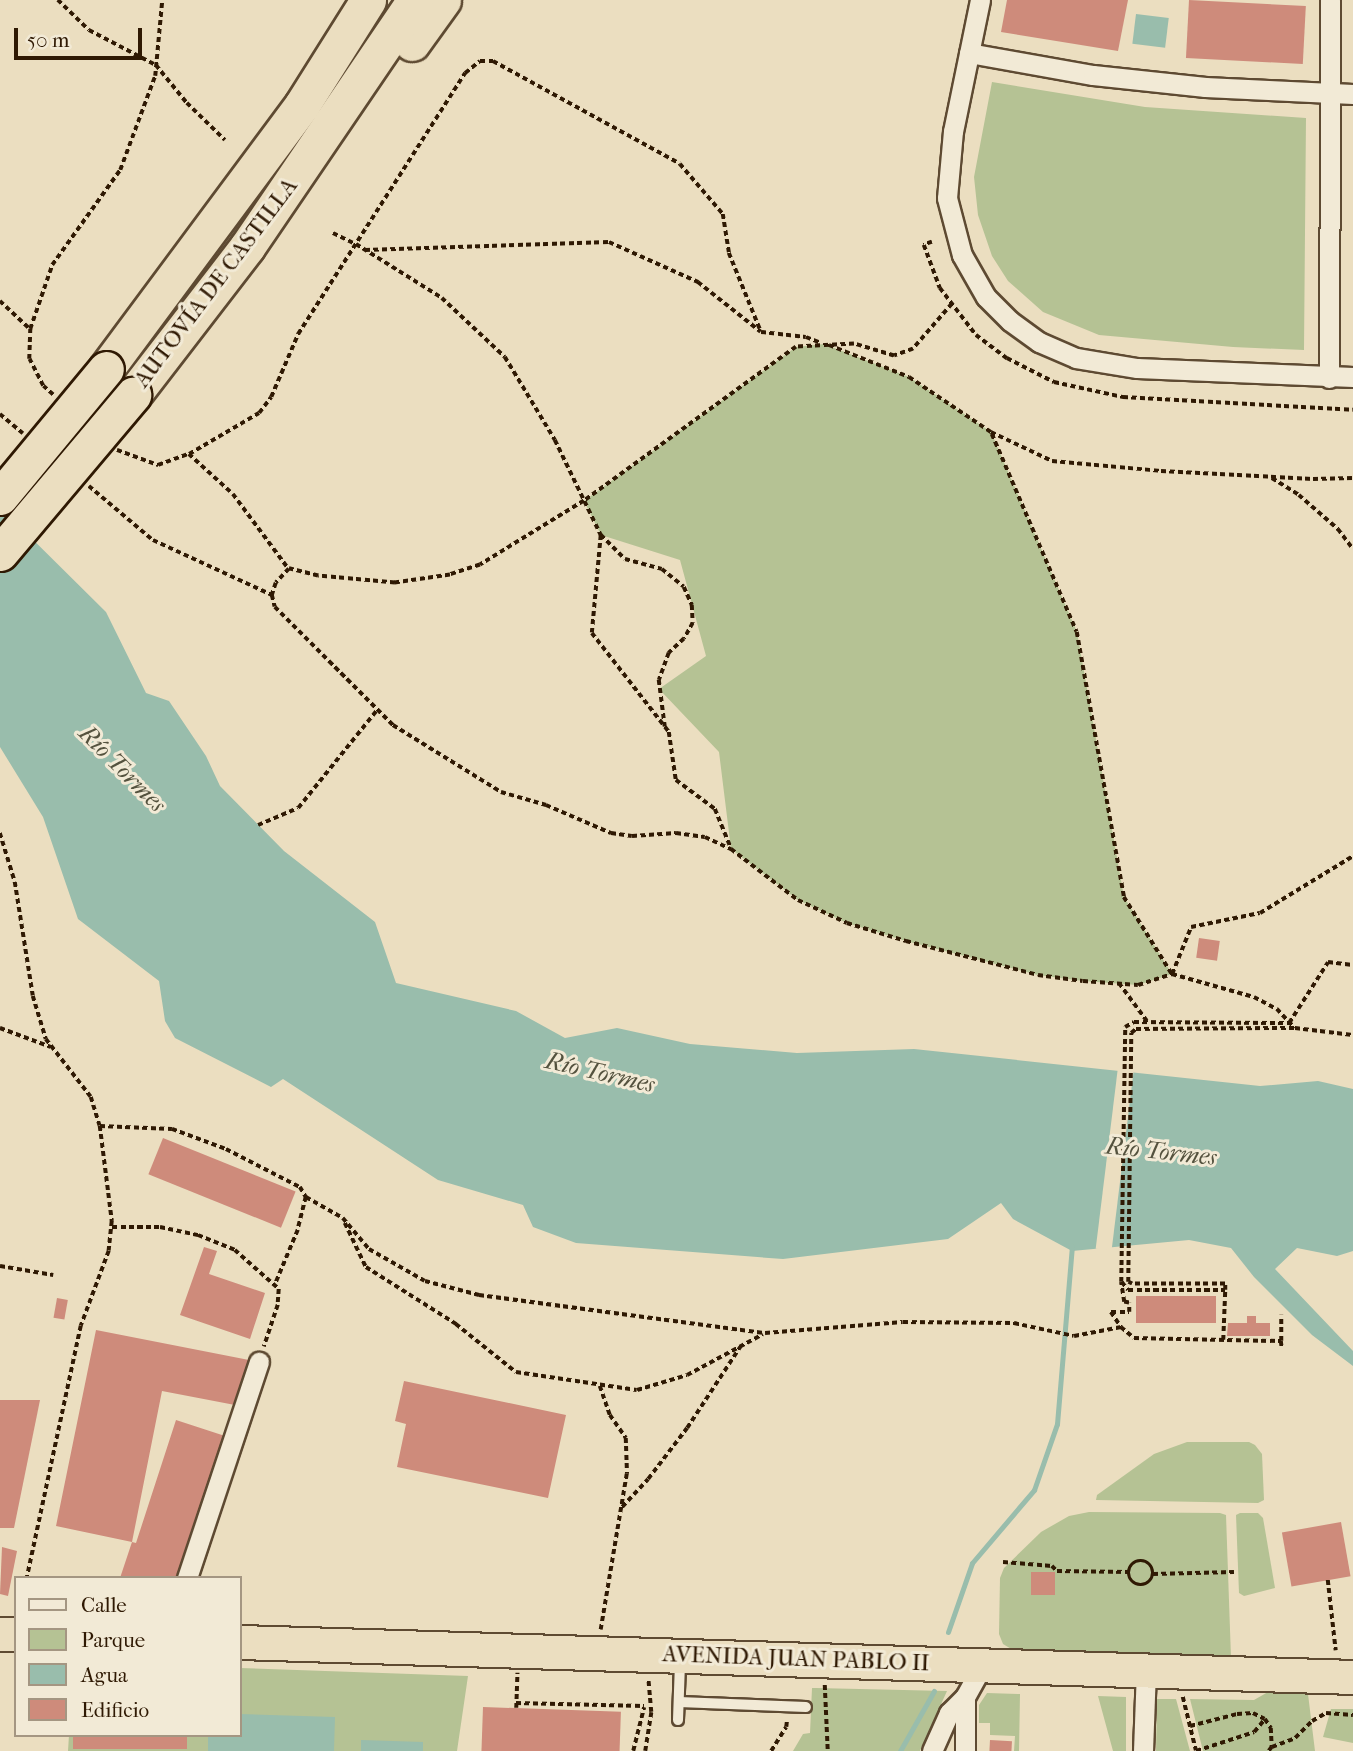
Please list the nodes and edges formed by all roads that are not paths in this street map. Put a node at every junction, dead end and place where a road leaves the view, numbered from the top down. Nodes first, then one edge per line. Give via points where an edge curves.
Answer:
1 (369, 0) edge
2 (415, 0) edge
3 (443, 0) edge
4 (980, 0) edge
5 (1330, 0) edge
6 (969, 53) junction
7 (1330, 94) junction
8 (1353, 94) edge
9 (247, 247) junction
10 (1353, 377) edge
11 (1329, 378) junction
12 (0, 497) edge
13 (0, 553) edge
14 (259, 1362) road end
15 (188, 1576) edge
16 (242, 1642) edge
17 (680, 1654) junction
18 (1344, 1665) edge
19 (982, 1666) junction
20 (1146, 1671) junction
21 (965, 1697) junction
22 (679, 1702) junction
23 (806, 1707) dead end
24 (678, 1720) dead end
25 (932, 1751) edge
26 (965, 1751) edge
27 (1143, 1751) edge

1 - 12 highway, AUTOVÍA DE CASTILLA, bridge via 302,106 106,369
2 - 9 highway, AUTOVÍA DE CASTILLA
3 - 9 highway via 399,62
4 - 6 street
5 - 7 street
6 - 7 street via 1093,75
6 - 11 street via 953,131 947,198 962,256 986,297 1010,321 1039,342 1076,358 1137,368
7 - 8 street
7 - 11 street
9 - 13 highway, AUTOVÍA DE CASTILLA, bridge via 133,396
10 - 11 street
14 - 15 street
16 - 17 highway, AVENIDA JUAN PABLO II
17 - 19 highway, AVENIDA JUAN PABLO II
17 - 22 lane
18 - 20 highway, AVENIDA JUAN PABLO II
19 - 20 highway, AVENIDA JUAN PABLO II
19 - 21 street
20 - 27 street
21 - 25 street via 949,1713
21 - 26 street
22 - 23 lane
22 - 24 lane

